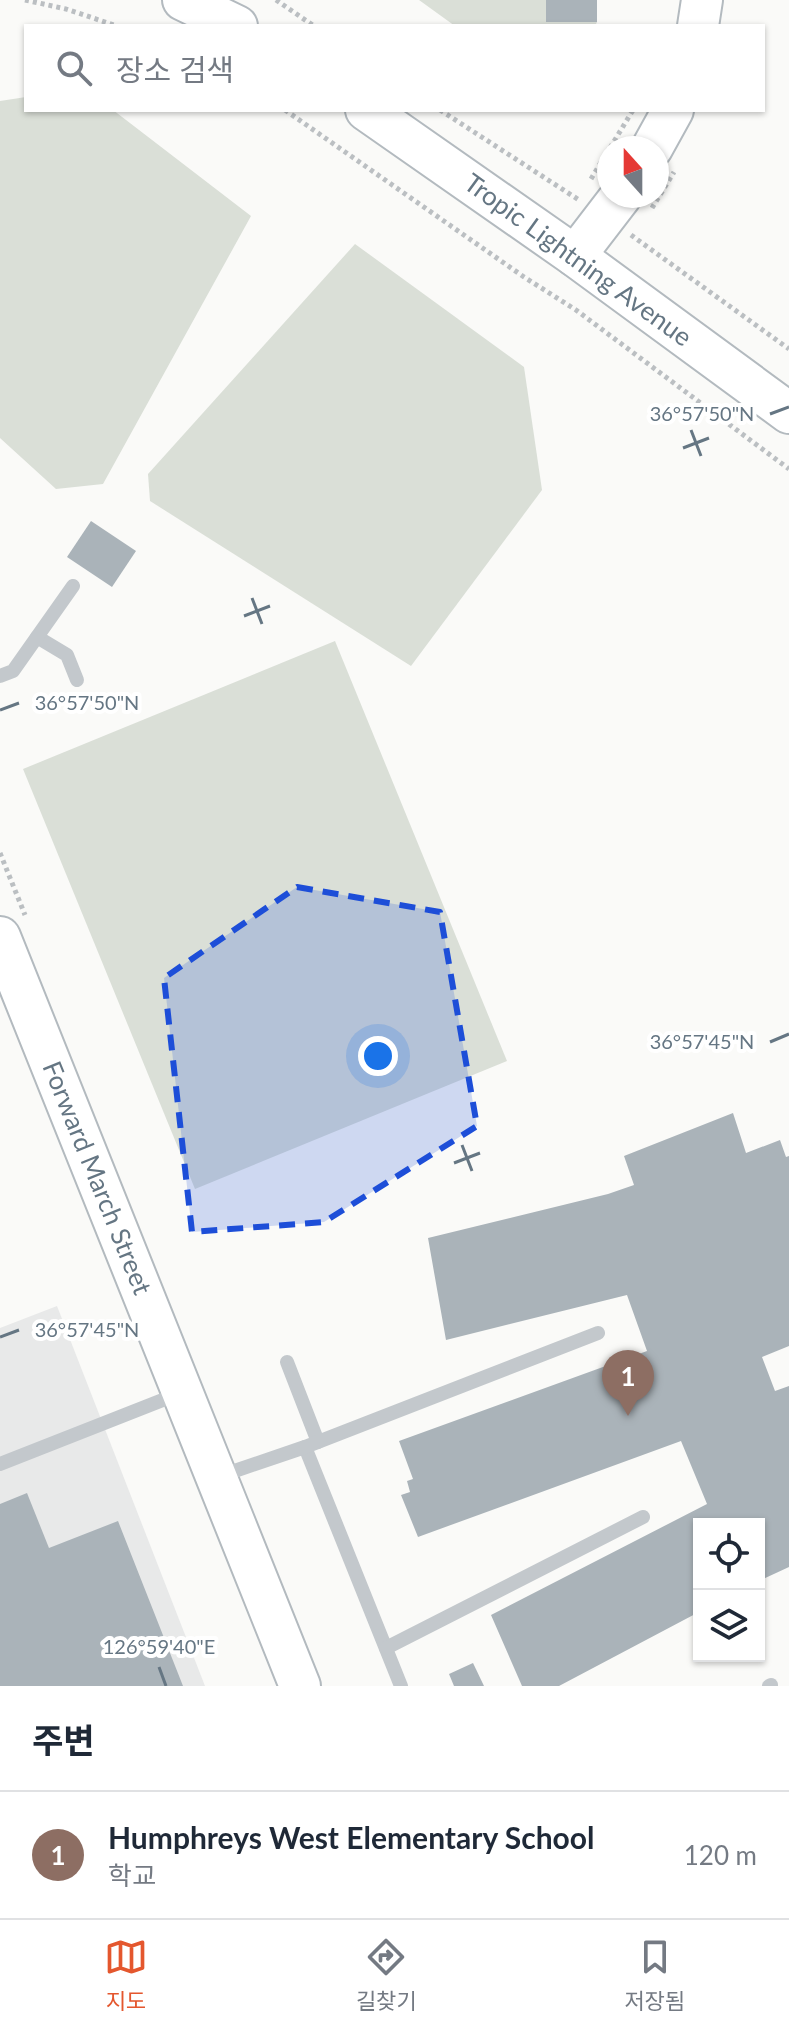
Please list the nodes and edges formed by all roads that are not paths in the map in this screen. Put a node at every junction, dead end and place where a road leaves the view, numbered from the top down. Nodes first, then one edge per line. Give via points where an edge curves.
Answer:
1 (183, 0) edge
2 (702, 0) edge
3 (233, 24) edge
4 (698, 24) edge
5 (369, 112) edge
6 (672, 112) edge
7 (659, 136) edge
8 (612, 208) edge
9 (575, 256) junction
10 (789, 413) edge
11 (73, 586) dead end
12 (37, 637) junction
13 (0, 676) edge
14 (77, 680) dead end
15 (0, 937) edge
16 (598, 1333) dead end
17 (287, 1362) dead end
18 (182, 1392) junction
19 (312, 1445) junction
20 (0, 1464) edge
21 (216, 1477) junction
22 (643, 1517) dead end
23 (386, 1648) junction
24 (300, 1686) edge
25 (401, 1686) edge

1 - 3 street
2 - 4 street
5 - 9 street, Tropic Lightning Avenue
6 - 7 street
8 - 9 street
9 - 10 street, Tropic Lightning Avenue
11 - 12 lane
12 - 13 lane via 13,671
12 - 14 lane via 67,655
15 - 18 street, Forward March Street via 15,988
16 - 19 lane
17 - 19 lane
18 - 20 lane
18 - 21 street, Forward March Street
19 - 21 lane
19 - 23 lane
21 - 24 street, Forward March Street
22 - 23 lane
23 - 25 lane

